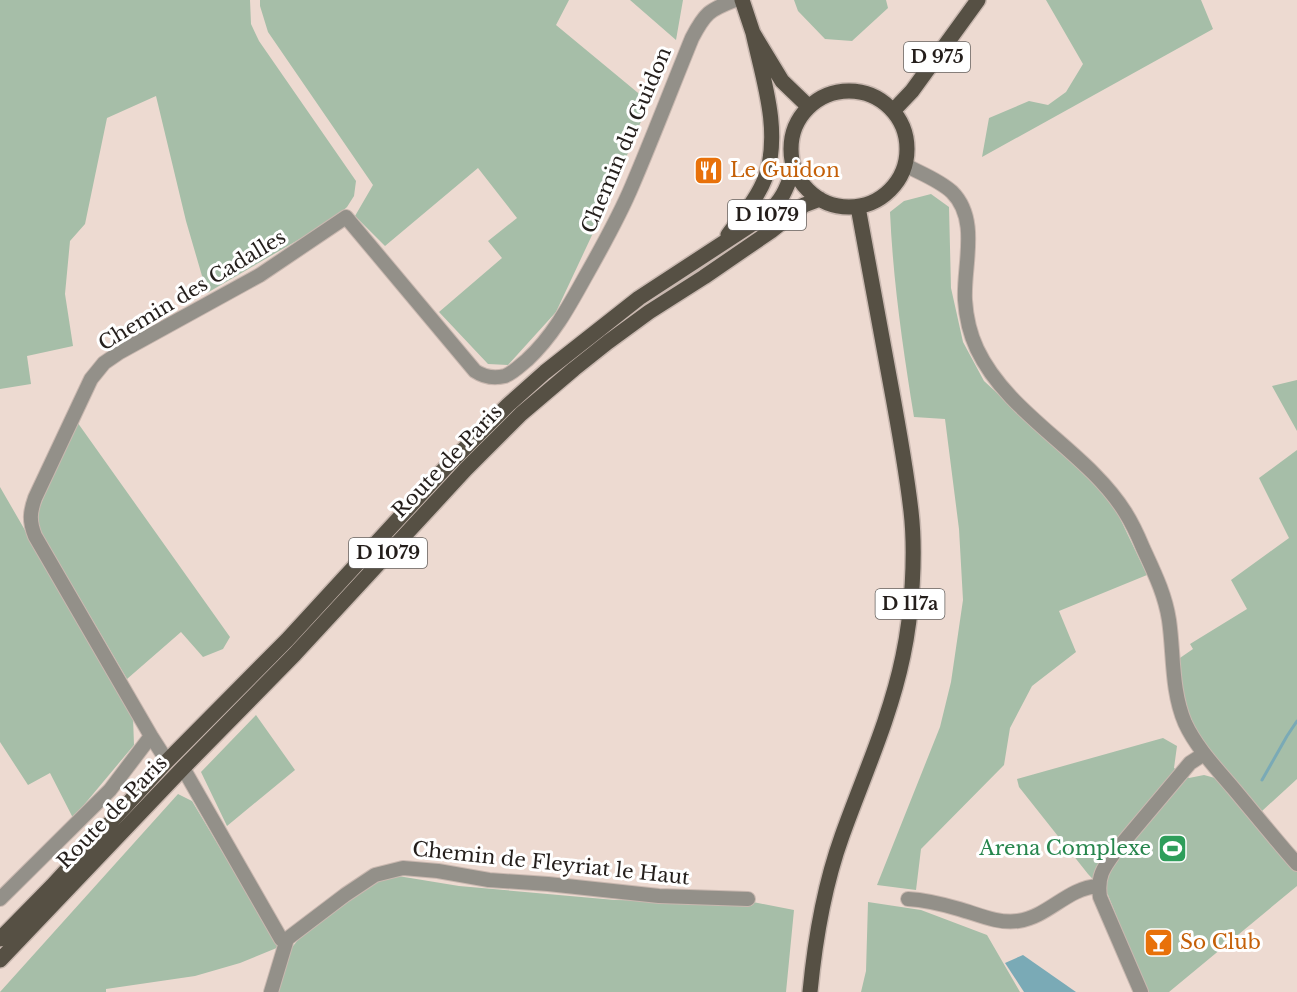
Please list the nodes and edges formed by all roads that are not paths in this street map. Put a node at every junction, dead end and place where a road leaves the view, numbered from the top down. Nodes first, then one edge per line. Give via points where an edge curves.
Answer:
1 (735, 0) edge
2 (742, 0) edge
3 (978, 0) edge
4 (753, 33) junction
5 (809, 107) junction
6 (893, 111) junction
7 (905, 165) junction
8 (794, 168) junction
9 (820, 199) junction
10 (858, 207) junction
11 (346, 217) joint
12 (721, 244) junction
13 (151, 736) junction
14 (1204, 754) junction
15 (167, 761) junction
16 (183, 768) junction
17 (1297, 864) edge
18 (1098, 886) junction
19 (0, 899) edge
20 (748, 899) dead end
21 (908, 899) dead end
22 (0, 939) edge
23 (287, 939) junction
24 (0, 960) edge
25 (271, 992) edge
26 (810, 992) edge
27 (1141, 992) edge

1 - 11 street, Chemin du Guidon via 714,8 702,20 632,188 597,256 552,332 514,371 495,378 475,371
2 - 4 main road
3 - 6 main road, D 975
4 - 5 main road via 782,81
4 - 12 main road via 768,105 771,153 757,194
5 - 6 main road via 837,92 852,91 867,94
5 - 8 main road via 793,135
6 - 7 main road via 907,142
7 - 10 main road via 893,187
7 - 14 street via 943,185 961,204 968,236 966,314 986,366 1002,387 1108,489 1135,530 1166,603 1180,709
8 - 9 main road via 810,192
8 - 12 main road, Route de Paris / D 1079 via 779,203
9 - 10 main road
9 - 16 main road, Route de Paris / D 1079 via 804,205 649,312 521,414
10 - 26 main road, D 117a via 908,490 912,522 911,587 904,654 884,727 828,882
11 - 13 street, Chemin des Cadalles via 260,275 104,363 91,380 34,498 30,523 34,536
12 - 15 main road, Route de Paris / D 1079 via 639,298 508,405
13 - 15 street, Chemin des Cadalles
13 - 19 street via 110,790
14 - 17 street
14 - 18 street via 1190,764 1114,852
15 - 22 main road, Route de Paris / D 1079
16 - 23 street via 281,939
16 - 24 main road, Route de Paris / D 1079
18 - 21 street via 1082,889 1041,913 1018,921 987,918
18 - 27 street
20 - 23 street, Chemin de Fleyriat le Haut via 658,896 403,868 375,875
23 - 25 street

